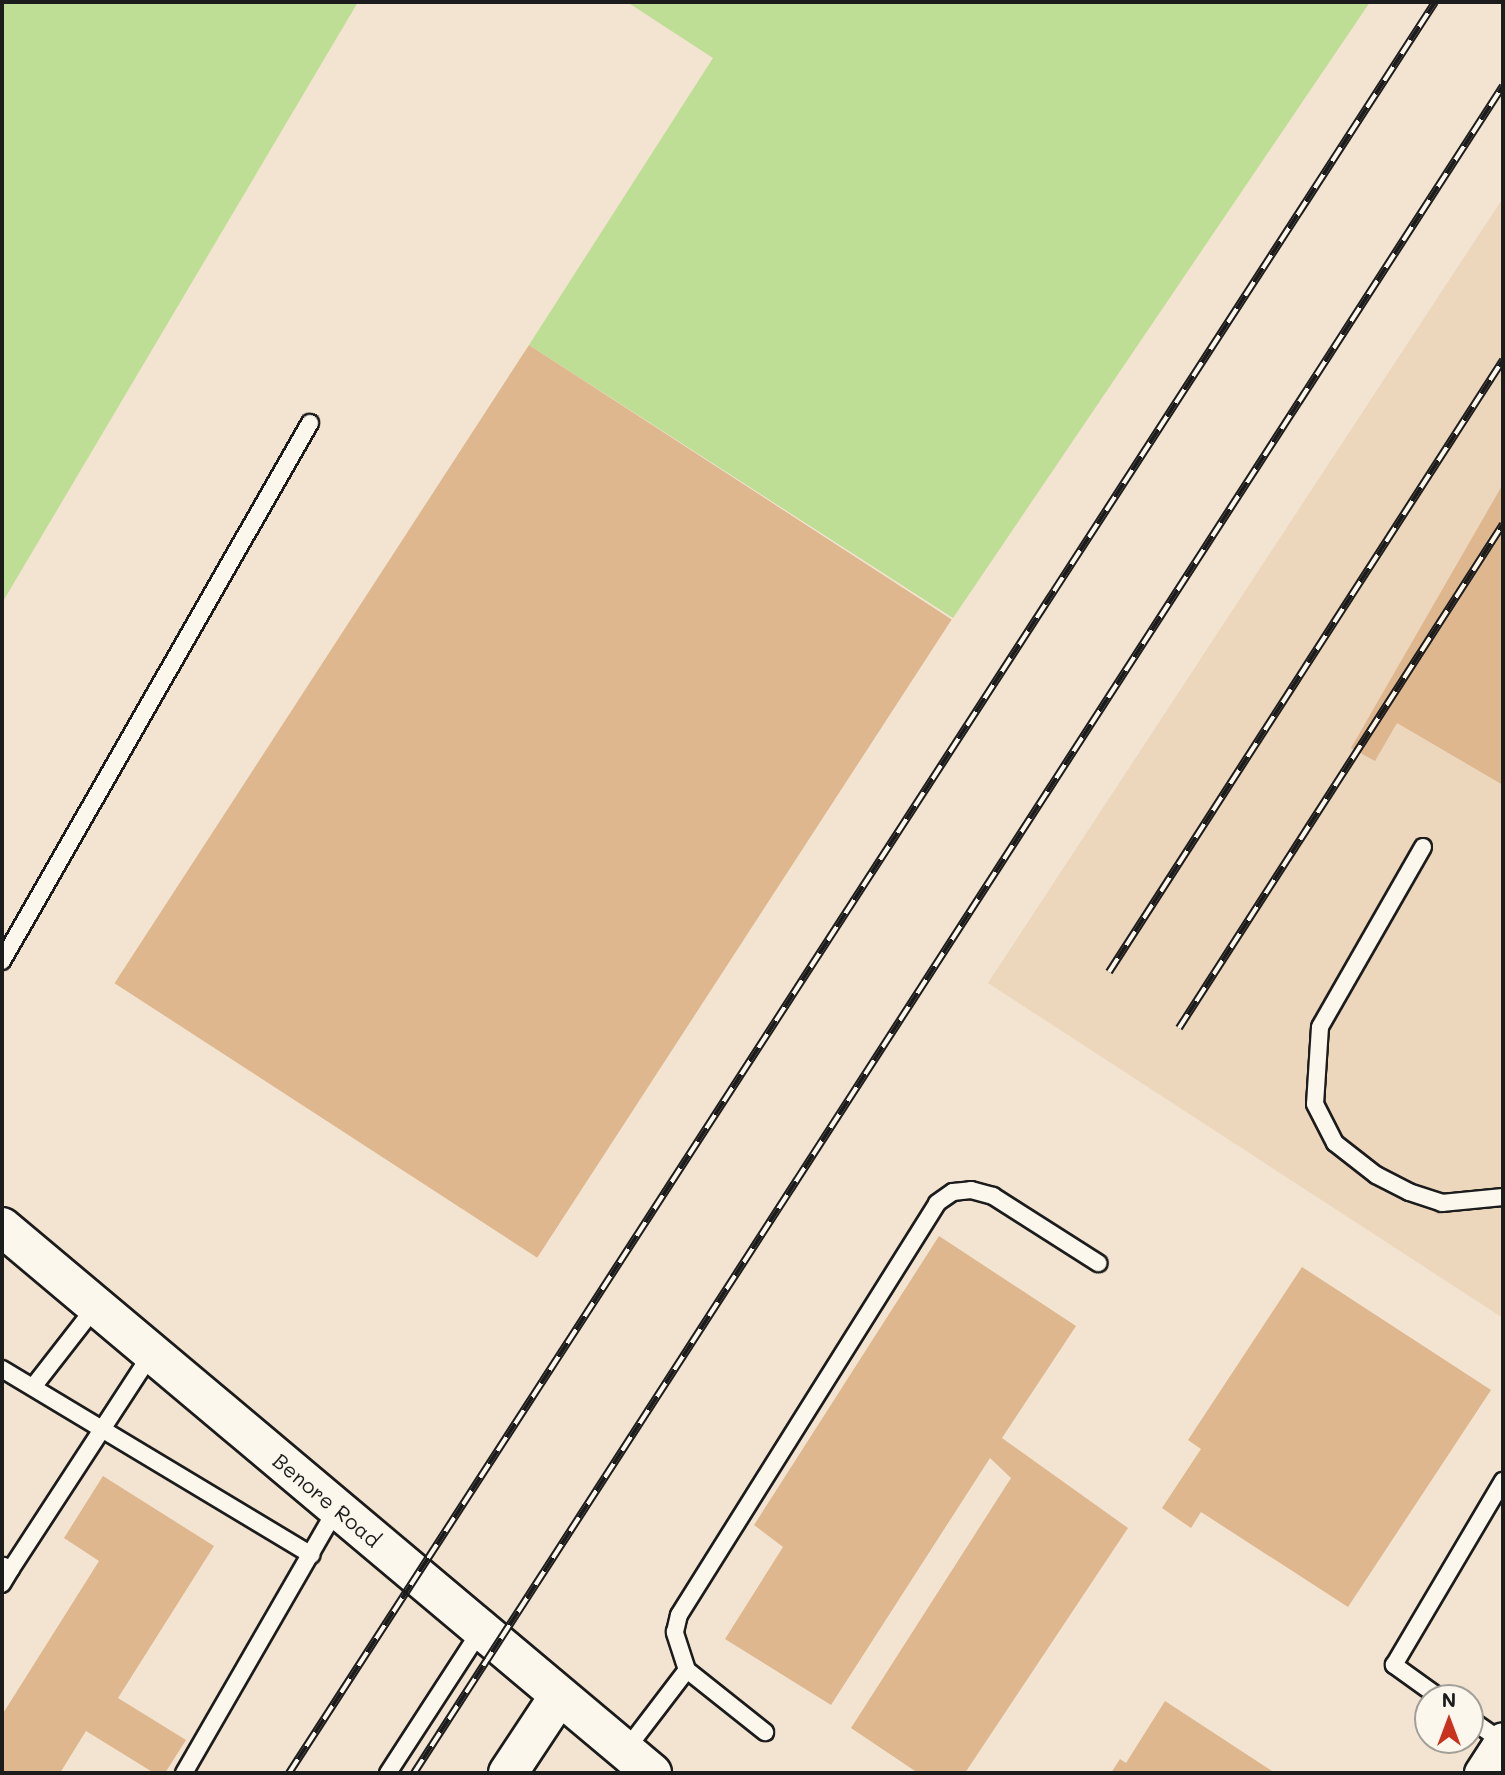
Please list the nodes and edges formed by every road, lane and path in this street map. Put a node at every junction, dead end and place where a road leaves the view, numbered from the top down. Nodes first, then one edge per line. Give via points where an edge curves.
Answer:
1 (310, 423) dead end
2 (1423, 847) dead end
3 (2, 961) edge
4 (1503, 1197) edge
5 (2, 1227) edge
6 (1098, 1263) dead end
7 (96, 1306) junction
8 (152, 1353) junction
9 (2, 1369) edge
10 (33, 1387) junction
11 (104, 1427) junction
12 (1503, 1481) edge
13 (337, 1508) junction
14 (311, 1555) junction
15 (6, 1567) edge
16 (2, 1584) edge
17 (481, 1630) junction
18 (687, 1670) junction
19 (1420, 1684) edge
20 (559, 1696) junction
21 (1484, 1728) edge
22 (765, 1732) dead end
23 (1502, 1740) edge
24 (638, 1762) edge
25 (184, 1773) edge
26 (388, 1773) edge
27 (508, 1773) edge
28 (1481, 1773) edge

1 - 3 lane
2 - 4 lane via 1320,1027 1315,1104 1335,1143 1376,1175 1409,1192 1443,1203
5 - 7 street, Benore Road
6 - 18 lane via 993,1196 971,1190 953,1192 937,1203 680,1615 675,1632
7 - 8 street, Benore Road
7 - 10 lane
8 - 11 lane
8 - 13 street, Benore Road
9 - 10 lane
10 - 11 lane
11 - 14 lane
11 - 15 lane
12 - 19 lane via 1394,1665
13 - 14 lane
13 - 17 street, Benore Road
14 - 25 lane
15 - 16 lane
17 - 20 street, Benore Road
17 - 26 lane
18 - 22 lane
18 - 24 lane
20 - 24 street, Benore Road
20 - 27 street
21 - 23 lane
23 - 28 street

